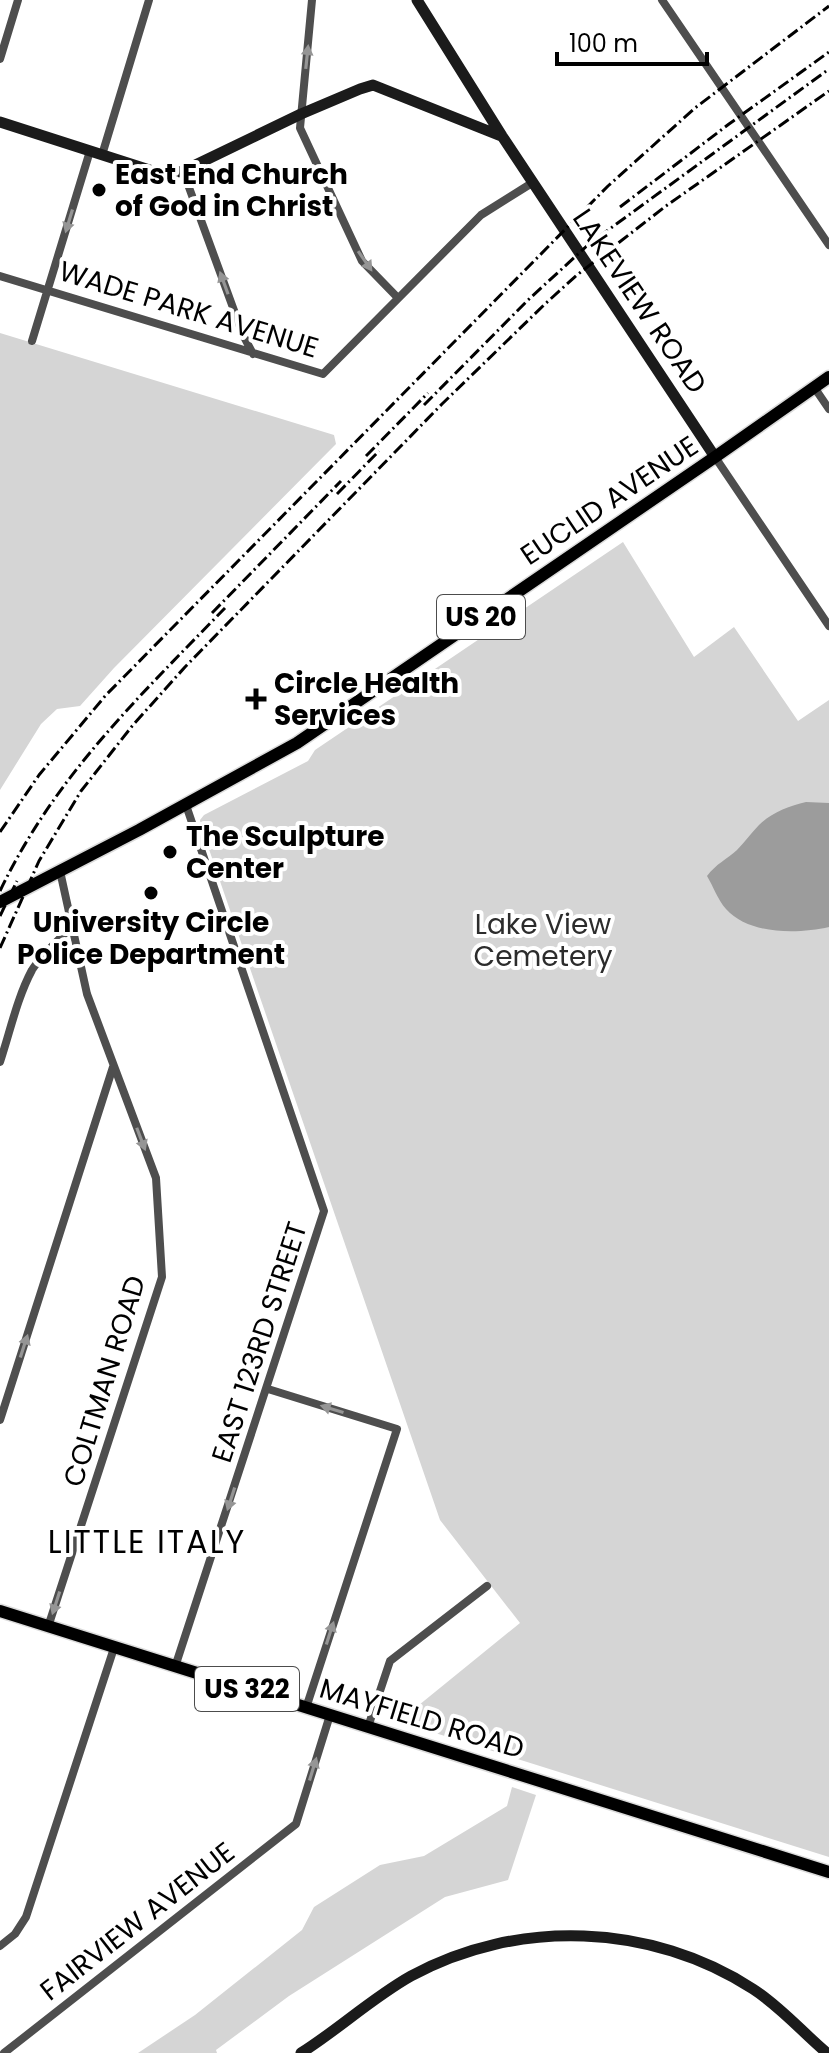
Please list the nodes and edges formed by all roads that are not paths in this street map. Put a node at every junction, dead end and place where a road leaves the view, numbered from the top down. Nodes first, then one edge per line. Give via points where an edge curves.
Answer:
1 (18, 0) edge
2 (149, 0) edge
3 (312, 0) edge
4 (417, 0) edge
5 (662, 0) edge
6 (0, 59) edge
7 (301, 114) junction
8 (0, 122) edge
9 (502, 136) junction
10 (96, 153) junction
11 (183, 171) junction
12 (532, 183) junction
13 (829, 245) edge
14 (0, 276) edge
15 (48, 291) junction
16 (398, 298) junction
17 (32, 341) dead end
18 (254, 355) junction
19 (829, 377) edge
20 (814, 387) junction
21 (829, 409) edge
22 (715, 457) junction
23 (829, 626) edge
24 (186, 805) junction
25 (60, 871) junction
26 (0, 902) edge
27 (71, 927) junction
28 (0, 1062) edge
29 (113, 1066) junction
30 (268, 1389) junction
31 (0, 1420) edge
32 (487, 1586) dead end
33 (0, 1611) edge
34 (48, 1627) junction
35 (114, 1648) junction
36 (175, 1667) junction
37 (306, 1708) junction
38 (330, 1715) junction
39 (368, 1727) junction
40 (829, 1872) edge
41 (0, 1946) edge
42 (4, 2053) edge
43 (301, 2053) edge
44 (827, 2053) edge

1 - 6 street
2 - 10 street
7 -> 3 street
4 - 9 street, LAKEVIEW ROAD
5 - 13 street
7 - 9 street via 373,85
7 - 11 street
7 -> 16 street via 300,128 362,261
8 - 10 street
9 - 12 street, LAKEVIEW ROAD
10 - 11 street via 165,175
10 -> 15 street
18 -> 11 street
12 - 16 street, WADE PARK AVENUE via 481,215
12 - 22 street, LAKEVIEW ROAD
14 - 15 street, WADE PARK AVENUE
15 - 17 street
15 - 18 street, WADE PARK AVENUE
16 - 18 street, WADE PARK AVENUE via 323,374
19 - 20 main road, EUCLID AVENUE / US 20
20 - 21 street
20 - 22 main road, EUCLID AVENUE / US 20
22 - 23 street, LAKEVIEW ROAD
22 - 24 main road, EUCLID AVENUE / US 20 via 297,743
24 - 25 main road, EUCLID AVENUE / US 20
24 - 30 street, EAST 123RD STREET via 324,1211
25 - 26 main road, EUCLID AVENUE / US 20
25 - 27 street, COLTMAN ROAD
27 - 28 street via 33,970
27 - 29 street, COLTMAN ROAD via 87,994
31 -> 29 street
29 -> 34 street, COLTMAN ROAD via 156,1178 162,1277
30 -> 36 street, EAST 123RD STREET
37 -> 30 street via 397,1429
32 - 39 street via 388,1664
33 - 34 main road, MAYFIELD ROAD / US 322
34 - 35 main road, MAYFIELD ROAD / US 322
35 - 36 main road, MAYFIELD ROAD / US 322
35 - 41 street via 26,1917
36 - 37 main road, MAYFIELD ROAD / US 322
37 - 38 main road, MAYFIELD ROAD / US 322
38 - 39 main road, MAYFIELD ROAD / US 322
42 -> 38 street, FAIRVIEW AVENUE via 296,1824
39 - 40 main road, MAYFIELD ROAD / US 322
43 - 44 street via 375,1998 461,1954 517,1940 577,1936 650,1945 708,1964 769,2000

